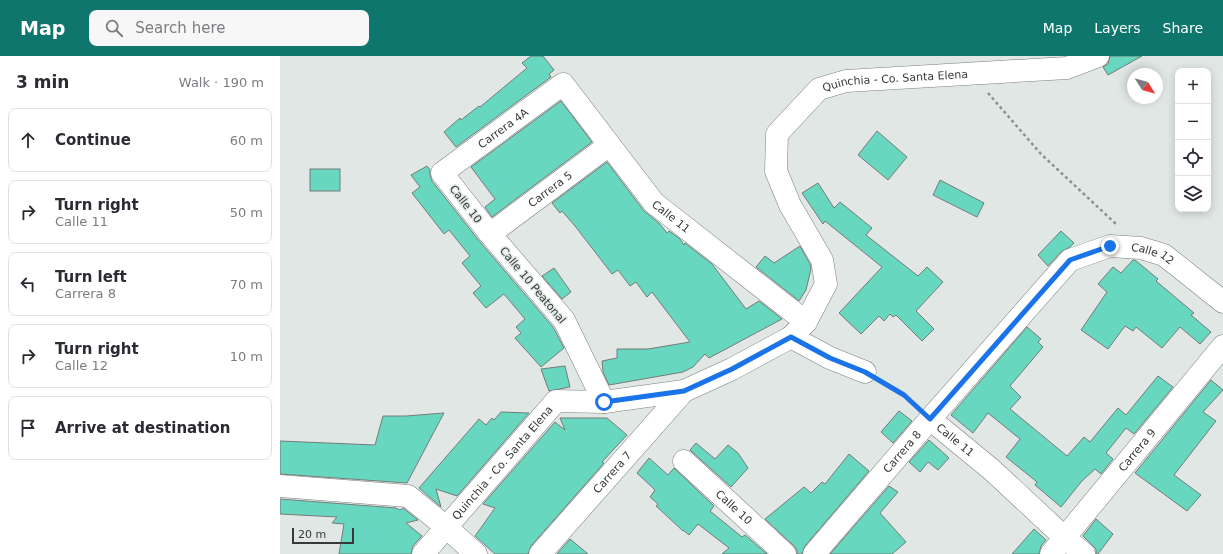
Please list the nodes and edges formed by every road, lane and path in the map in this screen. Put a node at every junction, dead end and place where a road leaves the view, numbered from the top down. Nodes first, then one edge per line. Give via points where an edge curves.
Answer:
1 (1098, 56) edge
2 (970, 74) junction
3 (563, 84) joint
4 (609, 145) junction
5 (442, 173) joint
6 (490, 234) junction
7 (1141, 248) junction
8 (1070, 260) joint
9 (1223, 302) edge
10 (798, 330) junction
11 (1223, 346) edge
12 (865, 372) joint
13 (684, 391) junction
14 (604, 402) junction
15 (930, 419) junction
16 (684, 461) dead end
17 (280, 486) edge
18 (446, 527) junction
19 (1058, 546) edge
20 (423, 554) edge
21 (476, 554) edge
22 (540, 554) edge
23 (784, 554) edge
24 (814, 554) edge
25 (1084, 554) edge

1 - 2 street, Quinchia - Co. Santa Elena via 1067,68
2 - 7 path via 1041,154
2 - 10 street, Quinchia - Co. Santa Elena via 846,81 819,89 777,134 776,171 790,205 822,260 826,284
3 - 4 street, Calle 11
3 - 5 street, Carrera 4A
4 - 6 street, Carrera 5
4 - 10 street, Calle 11 via 654,203
5 - 6 street, Calle 10
6 - 14 street, Calle 10 Peatonal via 564,320
7 - 8 street, Calle 12 via 1110,246
7 - 9 street, Calle 12 via 1164,255
8 - 15 street, Carrera 8
10 - 12 street, Calle 11 via 830,358
10 - 13 street, Quinchia - Co. Santa Elena via 732,369
11 - 19 street, Carrera 9
12 - 15 path, Calle 11 via 904,395
13 - 14 street, Quinchia - Co. Santa Elena
13 - 22 street, Carrera 7
14 - 18 street, Quinchia - Co. Santa Elena via 556,401
15 - 19 street, Calle 11 via 992,470
15 - 24 street, Carrera 8
16 - 23 street, Calle 10
17 - 18 street via 408,496
18 - 20 street
18 - 21 street
19 - 25 street, Calle 11

